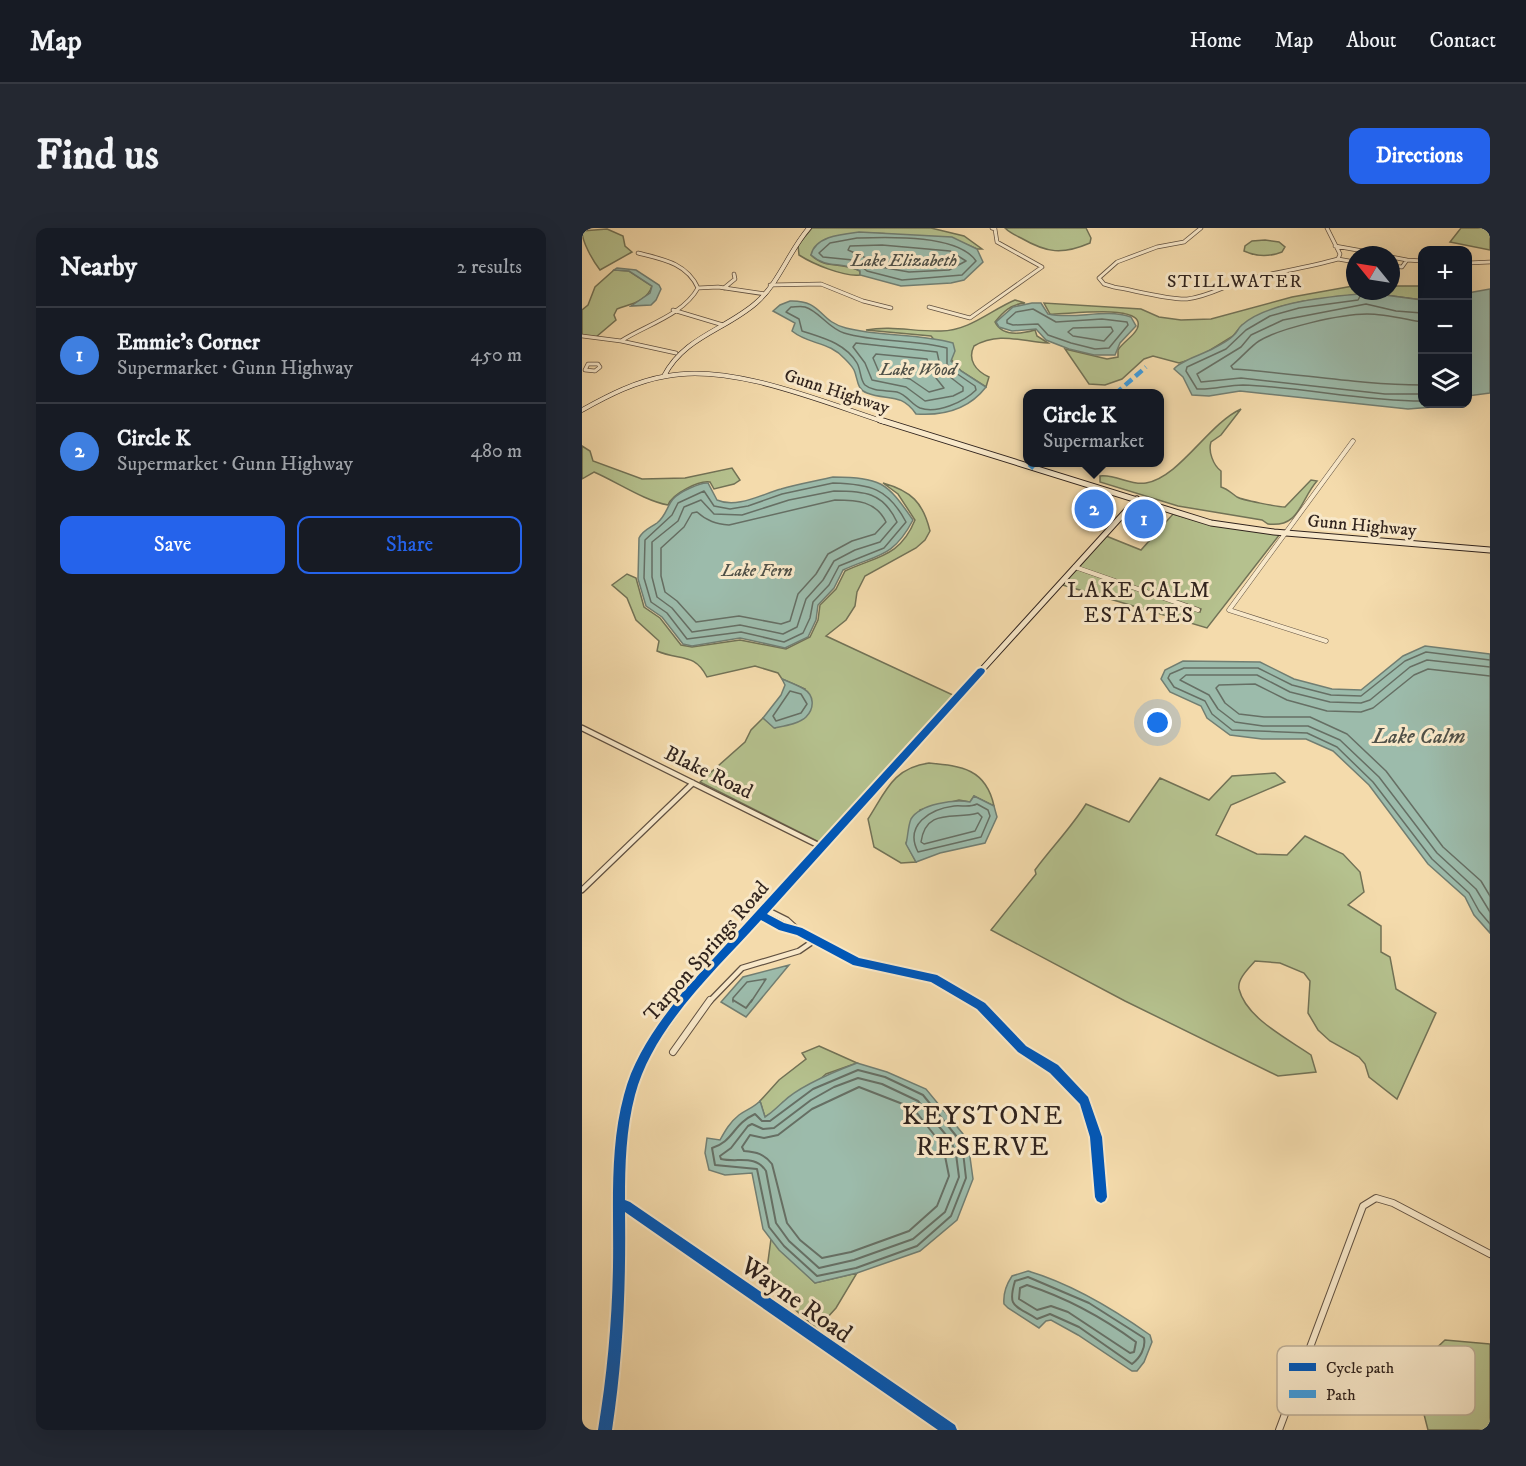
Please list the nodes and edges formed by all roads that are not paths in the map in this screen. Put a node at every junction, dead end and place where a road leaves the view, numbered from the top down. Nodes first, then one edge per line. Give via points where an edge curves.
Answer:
1 (809, 228) edge
2 (992, 228) edge
3 (1201, 228) edge
4 (1326, 228) edge
5 (1335, 246) junction
6 (1346, 248) edge
7 (638, 253) dead end
8 (1338, 259) junction
9 (1400, 259) edge
10 (1346, 260) edge
11 (1407, 261) junction
12 (1418, 261) edge
13 (1490, 262) edge
14 (1472, 263) edge
15 (1400, 267) edge
16 (734, 274) dead end
17 (770, 285) junction
18 (698, 288) junction
19 (724, 288) junction
20 (765, 294) junction
21 (929, 307) dead end
22 (891, 308) dead end
23 (673, 310) junction
24 (723, 325) junction
25 (582, 336) edge
26 (621, 341) junction
27 (676, 353) junction
28 (584, 365) edge
29 (668, 365) junction
30 (682, 373) junction
31 (664, 376) junction
32 (582, 410) edge
33 (1353, 441) dead end
34 (1023, 465) edge
35 (1029, 467) edge
36 (1136, 500) junction
37 (1287, 533) junction
38 (1490, 550) edge
39 (1075, 567) junction
40 (1198, 610) dead end
41 (1326, 641) dead end
42 (582, 728) edge
43 (693, 783) junction
44 (822, 846) junction
45 (582, 890) edge
46 (762, 912) junction
47 (787, 920) junction
48 (782, 927) junction
49 (800, 931) junction
50 (815, 940) junction
51 (673, 1052) dead end
52 (1101, 1197) dead end
53 (619, 1206) junction
54 (1490, 1254) edge
55 (1310, 1346) edge
56 (1285, 1415) edge
57 (605, 1430) edge
58 (950, 1430) edge
59 (1279, 1430) edge

1 - 17 main road
2 - 21 street via 998,242 1042,267 970,318
3 - 8 street via 1184,242 1117,262 1099,278 1113,287 1185,298 1203,296 1270,273
4 - 5 street
5 - 6 street
5 - 8 street via 1340,254
7 - 18 street via 680,266
8 - 10 street
9 - 11 street
11 - 12 street
11 - 15 street
13 - 14 street
16 - 19 street via 735,279
17 - 20 main road
17 - 22 street via 820,284
18 - 19 street
18 - 23 street via 692,298
19 - 20 street
20 - 24 main road
23 - 24 street
23 - 26 street
24 - 27 main road
25 - 26 street
26 - 27 street
27 - 29 main road
28 - 28 street via 593,363 600,366 589,371
29 - 30 main road
29 - 31 main road
30 - 31 main road, Gunn Highway
30 - 34 main road, Gunn Highway via 717,372 741,377
31 - 32 main road, Gunn Highway via 621,389
33 - 37 street
35 - 36 main road, Gunn Highway
36 - 37 main road, Gunn Highway via 1202,521
36 - 39 main road, Tarpon Springs Road
37 - 38 main road, Gunn Highway
37 - 41 street via 1229,610
39 - 40 street
39 - 44 main road, Tarpon Springs Road
42 - 43 street, Blake Road
43 - 44 street, Blake Road
43 - 45 street
44 - 46 main road, Tarpon Springs Road
46 - 47 street
46 - 48 street
46 - 53 main road, Tarpon Springs Road via 668,1017 643,1058 623,1116
47 - 48 street
47 - 49 street
48 - 49 street
49 - 50 street
50 - 51 street via 798,953 740,970 692,1024
50 - 52 street via 867,965 924,975 958,991 981,1006 1022,1049 1053,1069 1084,1101 1096,1137
53 - 57 main road, Tarpon Springs Road via 619,1298
53 - 58 street, Wayne Road via 626,1206
54 - 55 street via 1393,1203 1376,1198 1363,1206
56 - 59 street

